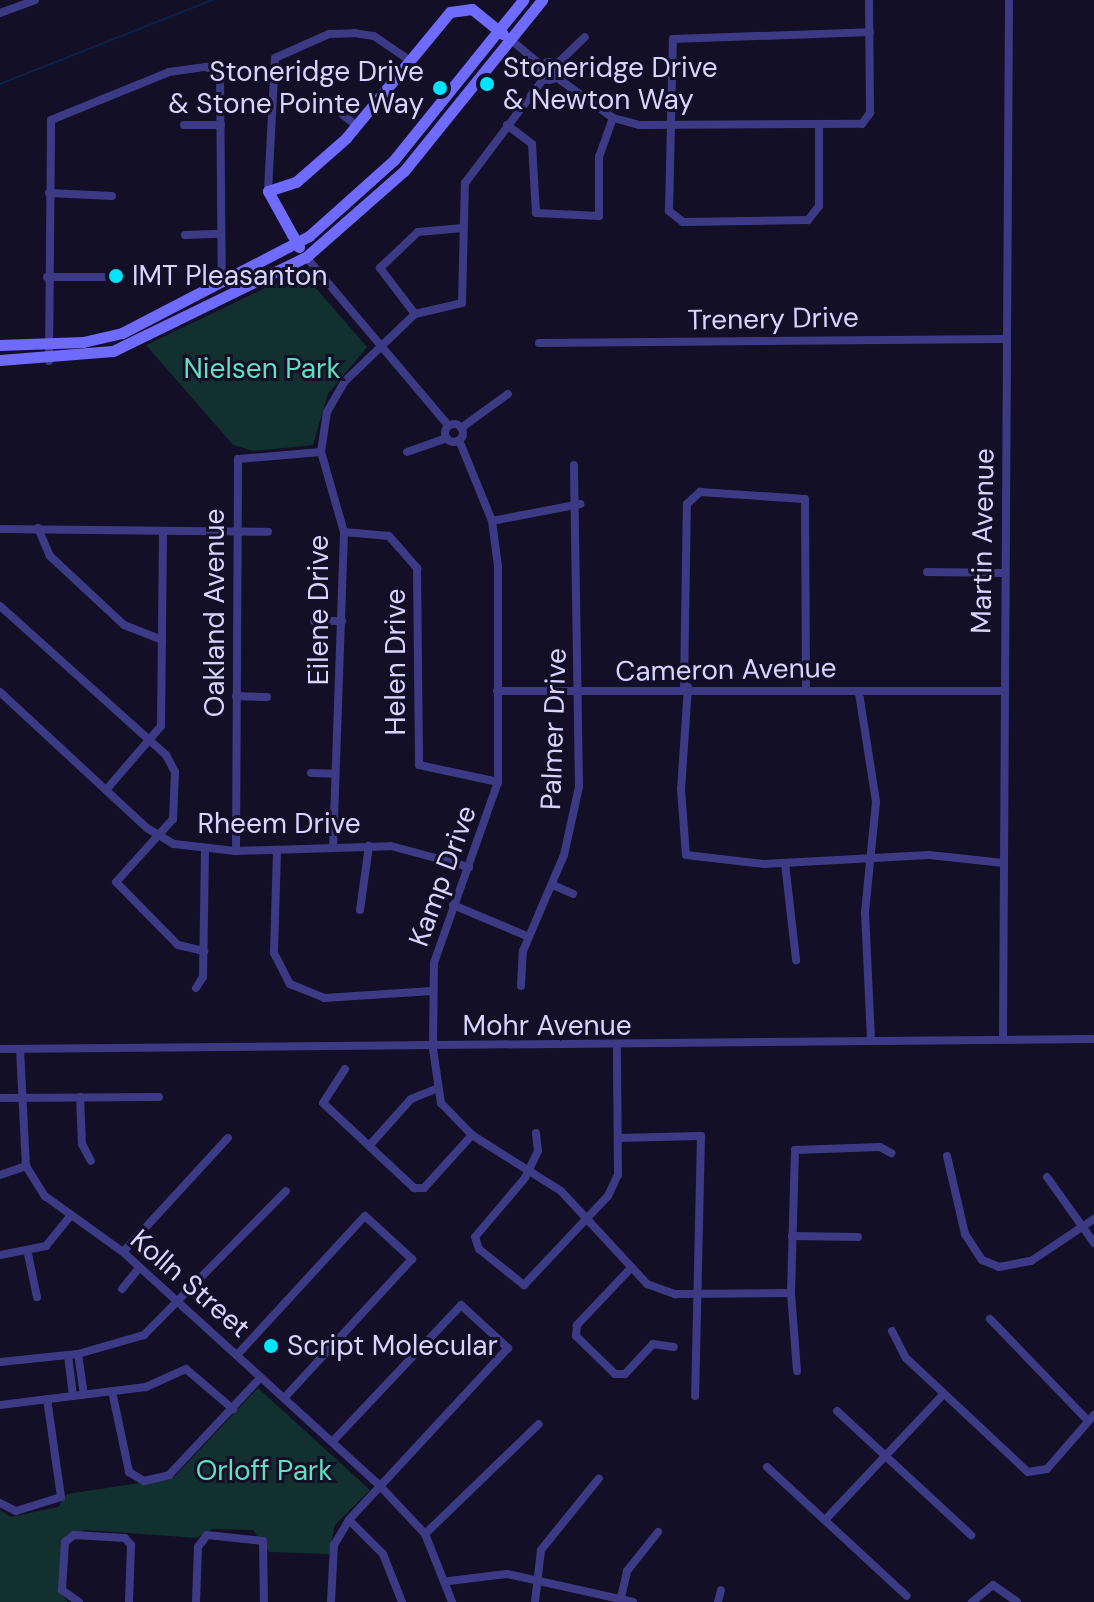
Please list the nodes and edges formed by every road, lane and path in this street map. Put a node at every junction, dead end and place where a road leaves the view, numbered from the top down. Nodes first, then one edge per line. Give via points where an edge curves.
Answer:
1 (35, 0) edge
2 (523, 0) edge
3 (542, 0) edge
4 (869, 0) edge
5 (1009, 0) edge
6 (0, 13) edge
7 (498, 30) junction
8 (870, 32) junction
9 (585, 37) dead end
10 (510, 39) junction
11 (409, 60) junction
12 (556, 65) junction
13 (542, 66) junction
14 (556, 77) junction
15 (544, 78) junction
16 (343, 115) dead end
17 (613, 118) junction
18 (184, 125) dead end
19 (221, 125) junction
20 (356, 125) junction
21 (507, 125) junction
22 (819, 125) junction
23 (669, 127) junction
24 (268, 191) junction
25 (49, 193) junction
26 (112, 196) dead end
27 (463, 228) junction
28 (220, 234) junction
29 (185, 235) dead end
30 (297, 243) junction
31 (306, 257) junction
32 (47, 277) junction
33 (104, 277) dead end
34 (222, 283) junction
35 (415, 314) junction
36 (1006, 339) junction
37 (539, 343) dead end
38 (0, 345) edge
39 (49, 345) junction
40 (379, 347) junction
41 (0, 360) edge
42 (49, 361) junction
43 (508, 394) dead end
44 (449, 426) junction
45 (461, 428) junction
46 (447, 438) junction
47 (459, 440) junction
48 (321, 452) junction
49 (407, 452) dead end
50 (574, 465) dead end
51 (580, 504) junction
52 (492, 521) junction
53 (38, 528) junction
54 (0, 529) edge
55 (238, 531) junction
56 (163, 532) junction
57 (268, 532) dead end
58 (344, 532) junction
59 (927, 572) dead end
60 (1005, 573) junction
61 (0, 606) edge
62 (314, 621) dead end
63 (342, 621) junction
64 (162, 640) junction
65 (806, 686) junction
66 (686, 688) junction
67 (497, 691) junction
68 (1003, 691) junction
69 (0, 692) edge
70 (579, 693) junction
71 (859, 693) junction
72 (236, 696) junction
73 (267, 697) dead end
74 (149, 742) junction
75 (311, 773) dead end
76 (335, 774) junction
77 (498, 782) junction
78 (106, 790) junction
79 (157, 836) junction
80 (369, 846) junction
81 (333, 848) junction
82 (205, 851) junction
83 (236, 851) junction
84 (277, 851) junction
85 (872, 861) junction
86 (785, 863) junction
87 (1004, 863) junction
88 (469, 867) junction
89 (553, 885) junction
90 (573, 894) dead end
91 (453, 905) junction
92 (360, 910) dead end
93 (529, 937) junction
94 (204, 951) junction
95 (796, 960) dead end
96 (521, 986) dead end
97 (196, 988) dead end
98 (432, 991) junction
99 (1094, 1039) edge
100 (1003, 1040) junction
101 (871, 1041) junction
102 (617, 1048) junction
103 (0, 1049) edge
104 (20, 1049) junction
105 (433, 1049) junction
106 (345, 1069) dead end
107 (436, 1089) junction
108 (20, 1097) junction
109 (80, 1097) junction
110 (159, 1097) dead end
111 (0, 1098) edge
112 (536, 1133) dead end
113 (472, 1135) junction
114 (228, 1138) dead end
115 (618, 1138) junction
116 (369, 1146) junction
117 (891, 1153) dead end
118 (947, 1156) dead end
119 (91, 1161) dead end
120 (26, 1166) junction
121 (530, 1168) junction
122 (0, 1175) edge
123 (1047, 1177) dead end
124 (286, 1191) dead end
125 (588, 1217) junction
126 (69, 1218) junction
127 (1094, 1219) edge
128 (1081, 1227) junction
129 (792, 1236) junction
130 (858, 1237) dead end
131 (1094, 1243) edge
132 (123, 1252) junction
133 (28, 1254) junction
134 (0, 1255) edge
135 (140, 1267) junction
136 (629, 1270) junction
137 (122, 1289) dead end
138 (791, 1293) junction
139 (702, 1295) junction
140 (37, 1297) dead end
141 (181, 1304) junction
142 (990, 1319) dead end
143 (892, 1331) dead end
144 (674, 1347) dead end
145 (73, 1354) junction
146 (237, 1355) junction
147 (0, 1362) edge
148 (797, 1371) dead end
149 (261, 1377) junction
150 (112, 1391) junction
151 (84, 1395) junction
152 (943, 1395) junction
153 (73, 1396) junction
154 (695, 1396) dead end
155 (285, 1397) junction
156 (47, 1399) junction
157 (0, 1405) edge
158 (233, 1409) junction
159 (837, 1411) dead end
160 (1091, 1418) edge
161 (539, 1424) dead end
162 (333, 1441) junction
163 (884, 1457) junction
164 (767, 1467) dead end
165 (599, 1478) dead end
166 (380, 1486) junction
167 (0, 1503) edge
168 (349, 1520) junction
169 (825, 1520) junction
170 (658, 1532) dead end
171 (425, 1534) junction
172 (971, 1535) dead end
173 (536, 1579) junction
174 (449, 1581) junction
175 (721, 1590) dead end
176 (907, 1596) dead end
177 (620, 1600) edge
178 (79, 1602) edge
179 (129, 1602) edge
180 (196, 1602) edge
181 (264, 1602) edge
182 (331, 1602) edge
183 (402, 1602) edge
184 (452, 1602) edge
185 (535, 1602) edge
186 (633, 1602) edge
187 (718, 1602) edge
188 (972, 1602) edge
189 (1017, 1602) edge

1 - 6 street
2 - 7 main road
3 - 10 main road
4 - 8 street
5 - 36 street, Martin Avenue
7 - 10 main road
7 - 11 main road via 462,6
7 - 30 main road via 373,184
8 - 22 street via 867,122
8 - 23 street via 679,36 670,46
9 - 12 street
10 - 13 street
10 - 31 main road via 404,171
11 - 20 main road
11 - 24 street via 374,36 354,33 329,34 275,58
12 - 13 street
12 - 14 street
13 - 15 street
14 - 15 street
14 - 17 street
15 - 21 street
16 - 20 street
17 - 21 street via 599,157 599,216 536,213 532,144
17 - 23 street
18 - 19 street
19 - 25 street via 220,74 206,67 169,72 51,120
19 - 28 street
20 - 24 main road via 296,182
21 - 27 street via 465,183
22 - 23 street
22 - 23 street via 816,215 683,222 669,211
24 - 30 main road
25 - 26 street
25 - 32 street
27 - 35 street via 462,303
27 - 35 street via 418,232 380,268
28 - 29 street
28 - 34 street
30 - 31 main road
30 - 34 main road
31 - 40 street
31 - 42 main road via 138,342
32 - 33 street
32 - 39 street
34 - 39 main road via 122,333
35 - 40 street, Eilene Drive
36 - 37 street, Trenery Drive
36 - 60 street, Martin Avenue
38 - 39 main road
39 - 42 street
40 - 44 street
40 - 48 street, Eilene Drive via 334,398
41 - 42 main road
43 - 45 street
44 - 45 street
44 - 46 street
45 - 47 street
46 - 47 street
46 - 49 street
47 - 52 street, Kamp Drive
48 - 55 street, Oakland Avenue via 238,459
48 - 58 street, Eilene Drive
50 - 51 street, Palmer Drive
51 - 52 street
51 - 70 street, Palmer Drive
52 - 67 street, Kamp Drive
53 - 54 street
53 - 56 street
53 - 64 street via 50,556 124,625
55 - 56 street
55 - 57 street
55 - 72 street, Oakland Avenue
56 - 64 street
58 - 63 street, Eilene Drive
58 - 77 street, Helen Drive via 389,536 417,568 419,765
59 - 60 street
60 - 68 street, Martin Avenue
61 - 74 street
62 - 63 street
63 - 76 street, Eilene Drive
64 - 74 street via 161,726
65 - 66 street, Cameron Avenue via 755,694
65 - 66 street via 805,499 700,492 687,504
65 - 71 street, Cameron Avenue
66 - 70 street, Cameron Avenue
66 - 86 street via 681,789 686,855
67 - 70 street, Cameron Avenue
67 - 77 street, Kamp Drive
68 - 71 street, Cameron Avenue
68 - 87 street, Martin Avenue
69 - 78 street, Rheem Drive
70 - 89 street, Palmer Drive via 574,823
71 - 85 street via 876,802
72 - 73 street
72 - 83 street, Oakland Avenue
74 - 78 street
74 - 79 street via 175,772 173,819
75 - 76 street
76 - 81 street, Eilene Drive
77 - 88 street, Kamp Drive
78 - 79 street, Rheem Drive
79 - 82 street, Rheem Drive
79 - 94 street via 116,882 178,945
80 - 81 street, Rheem Drive
80 - 88 street, Rheem Drive via 412,848
80 - 92 street
81 - 84 street, Rheem Drive
82 - 83 street, Rheem Drive
82 - 94 street
83 - 84 street, Rheem Drive
84 - 98 street via 274,953 290,984 324,998
85 - 86 street
85 - 87 street via 939,855
85 - 101 street via 865,912
86 - 95 street
87 - 100 street, Martin Avenue
88 - 91 street, Kamp Drive
89 - 90 street
89 - 93 street, Palmer Drive
91 - 93 street
91 - 98 street, Kamp Drive via 438,945
93 - 96 street, Palmer Drive
94 - 97 street
98 - 105 street, Kamp Drive
99 - 100 street, Mohr Avenue
100 - 101 street, Mohr Avenue
101 - 102 street, Mohr Avenue
102 - 105 street, Mohr Avenue
102 - 115 street
103 - 104 street, Mohr Avenue
104 - 105 street, Mohr Avenue
104 - 108 street
105 - 107 street, Kamp Drive
106 - 116 street via 323,1103
107 - 113 street, Kamp Drive via 452,1119
107 - 116 street via 411,1099
108 - 109 street
108 - 111 street
108 - 120 street
109 - 110 street
109 - 119 street via 82,1144
112 - 121 street
113 - 116 street via 419,1189
113 - 121 street, Kamp Drive
114 - 132 street
115 - 125 street via 618,1175
115 - 139 street via 701,1136
117 - 129 street via 880,1147 795,1150
118 - 128 street via 965,1234 982,1260 1014,1267
120 - 122 street
120 - 126 street, Kolln Street
121 - 125 street, Kamp Drive
121 - 125 street via 475,1237 479,1249 524,1285
123 - 128 street
124 - 141 street
125 - 136 street, Kamp Drive
126 - 132 street, Kolln Street
126 - 133 street
127 - 128 street
128 - 131 street
129 - 130 street
129 - 138 street
132 - 135 street, Kolln Street
133 - 134 street
133 - 140 street
135 - 137 street
135 - 141 street, Kolln Street
136 - 139 street, Kamp Drive via 675,1294
136 - 144 street via 577,1325 576,1336 615,1374 625,1374 653,1344
138 - 139 street, Kamp Drive
138 - 148 street
139 - 154 street
141 - 145 street via 144,1335
141 - 146 street, Kolln Street
142 - 160 street
143 - 152 street via 906,1358
145 - 147 street
145 - 151 street
145 - 153 street
146 - 149 street, Kolln Street
146 - 155 street via 365,1216 412,1259
149 - 155 street, Kolln Street
149 - 158 street
150 - 151 street
150 - 158 street via 146,1387 186,1369
150 - 158 street via 129,1472 144,1481 169,1475
151 - 153 street
152 - 160 street via 1037,1474
152 - 163 street
153 - 156 street
155 - 162 street, Kolln Street
156 - 157 street
156 - 167 street via 61,1497 16,1511
159 - 163 street
161 - 171 street
162 - 166 street, Kolln Street
162 - 166 street via 461,1305 508,1348
163 - 169 street
163 - 172 street
164 - 169 street
165 - 173 street via 552,1529
166 - 168 street
166 - 171 street, Kolln Street
168 - 182 street via 334,1545
168 - 183 street via 383,1554
169 - 176 street
170 - 177 street via 627,1571
171 - 174 street, Kolln Street
173 - 174 street via 507,1574
173 - 177 street
173 - 185 street
174 - 184 street, Kolln Street
175 - 187 street
177 - 186 street
178 - 179 street via 68,1599 62,1580 68,1538 115,1536 131,1545
180 - 181 street via 198,1547 207,1535 263,1541
188 - 189 street via 993,1585

